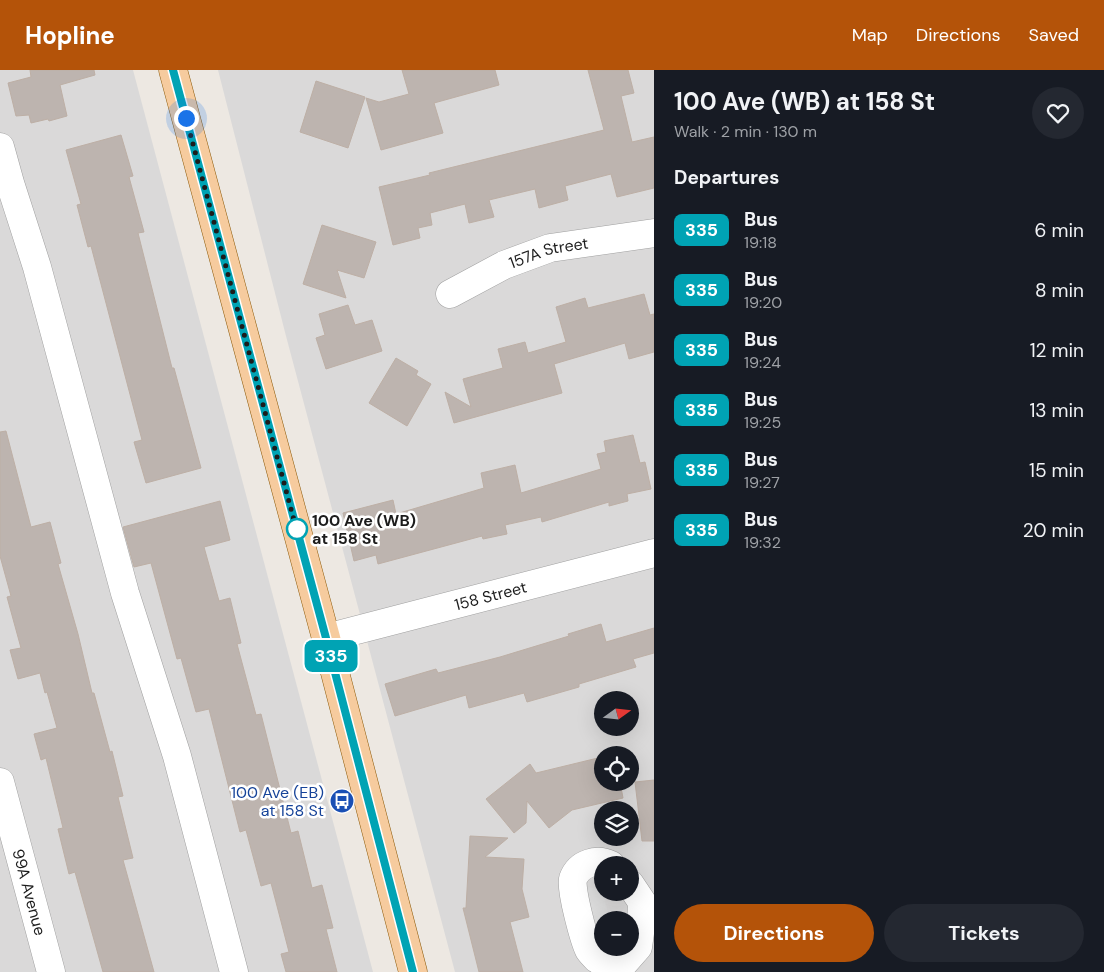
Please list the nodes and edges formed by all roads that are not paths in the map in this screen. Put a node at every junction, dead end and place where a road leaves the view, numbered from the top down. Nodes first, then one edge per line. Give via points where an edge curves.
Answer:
1 (173, 70) edge
2 (0, 147) edge
3 (654, 233) edge
4 (450, 294) dead end
5 (654, 553) edge
6 (326, 638) junction
7 (0, 782) edge
8 (10, 859) edge
9 (594, 862) edge
10 (642, 894) edge
11 (50, 972) edge
12 (234, 972) edge
13 (413, 972) edge

1 - 6 main road
2 - 12 street via 37,268 125,593 177,756
3 - 4 street, 157A Street via 550,248 504,265
5 - 6 street, 158 Street
6 - 13 main road
7 - 8 street, 99A Avenue
8 - 11 street, 99A Avenue
9 - 10 street via 580,868 573,880 573,895 590,950 596,958 610,965 623,964 638,947

